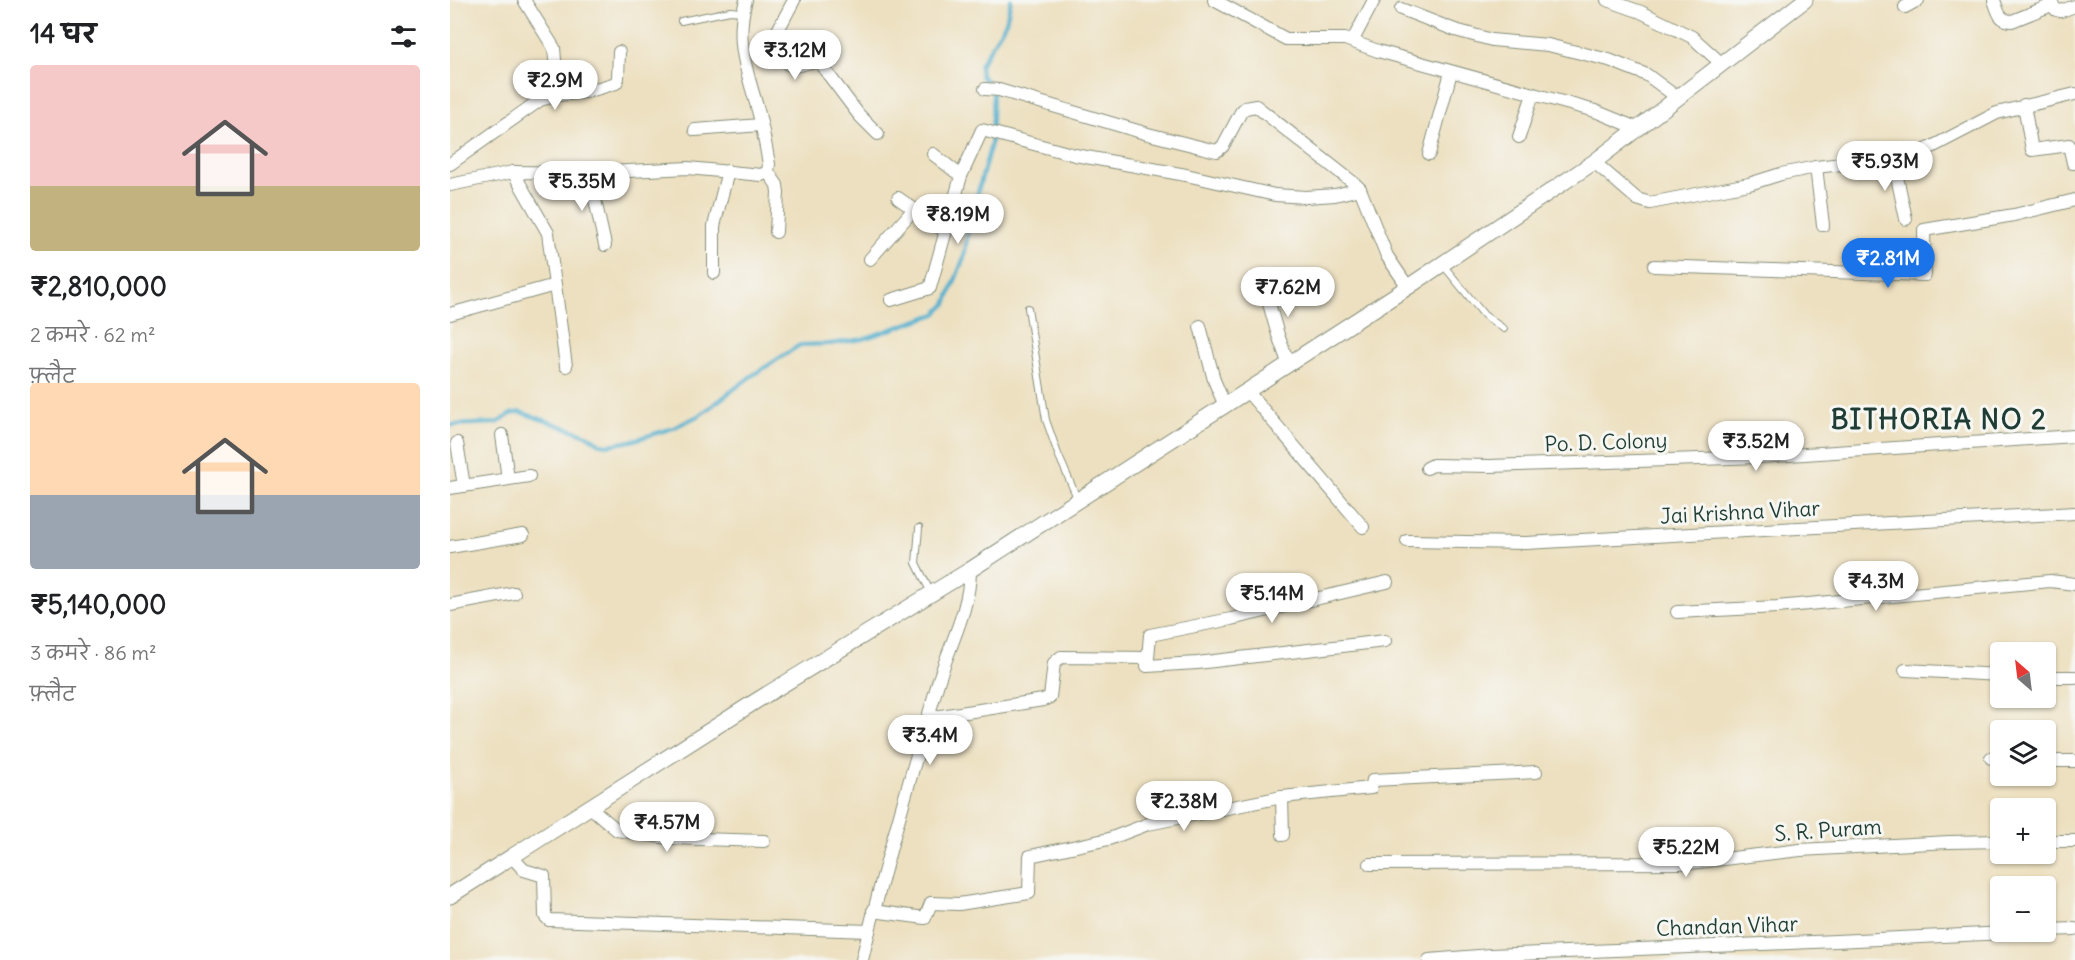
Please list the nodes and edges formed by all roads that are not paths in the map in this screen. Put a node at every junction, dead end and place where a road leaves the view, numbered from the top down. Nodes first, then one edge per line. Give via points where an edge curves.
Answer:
1 (525, 0) edge
2 (794, 0) edge
3 (1214, 0) edge
4 (1374, 0) edge
5 (1607, 0) edge
6 (1918, 0) edge
7 (1994, 0) edge
8 (1796, 2) edge
9 (2051, 3) edge
10 (745, 6) edge
11 (2075, 6) edge
12 (1905, 7) dead end
13 (1401, 9) dead end
14 (681, 21) dead end
15 (1353, 40) junction
16 (620, 52) dead end
17 (1722, 64) junction
18 (1451, 72) junction
19 (985, 88) dead end
20 (558, 94) junction
21 (1533, 94) junction
22 (2075, 94) edge
23 (1678, 98) junction
24 (2024, 105) junction
25 (761, 125) junction
26 (1638, 129) junction
27 (695, 130) dead end
28 (878, 134) dead end
29 (1519, 137) dead end
30 (933, 154) dead end
31 (1429, 154) dead end
32 (1893, 158) junction
33 (1594, 162) junction
34 (2075, 163) edge
35 (450, 164) edge
36 (1816, 167) junction
37 (728, 171) junction
38 (513, 172) junction
39 (768, 172) junction
40 (589, 173) junction
41 (961, 176) junction
42 (450, 185) edge
43 (1360, 189) junction
44 (898, 198) dead end
45 (2075, 200) edge
46 (914, 209) junction
47 (1906, 219) dead end
48 (1823, 225) dead end
49 (776, 232) dead end
50 (946, 232) junction
51 (605, 245) dead end
52 (870, 258) dead end
53 (1442, 265) junction
54 (1654, 266) dead end
55 (714, 273) dead end
56 (1262, 279) dead end
57 (555, 285) junction
58 (1408, 287) junction
59 (891, 300) dead end
60 (1028, 308) dead end
61 (450, 314) edge
62 (1200, 326) dead end
63 (1504, 329) dead end
64 (1289, 365) junction
65 (567, 366) dead end
66 (1248, 392) junction
67 (1225, 406) junction
68 (502, 435) dead end
69 (2075, 436) edge
70 (457, 443) dead end
71 (1428, 468) dead end
72 (529, 476) dead end
73 (508, 479) junction
74 (464, 486) junction
75 (450, 488) edge
76 (1078, 500) junction
77 (2075, 513) edge
78 (1363, 527) dead end
79 (919, 528) dead end
80 (522, 535) dead end
81 (1407, 541) dead end
82 (450, 547) edge
83 (970, 570) junction
84 (1386, 582) dead end
85 (2075, 584) edge
86 (514, 593) dead end
87 (932, 594) junction
88 (450, 605) edge
89 (1677, 612) dead end
90 (1385, 640) dead end
91 (1148, 658) junction
92 (1905, 670) dead end
93 (1990, 674) edge
94 (2056, 677) edge
95 (2075, 677) edge
96 (928, 718) junction
97 (2056, 761) edge
98 (2075, 761) edge
99 (1536, 772) dead end
100 (1282, 797) junction
101 (590, 807) junction
102 (1283, 835) dead end
103 (764, 841) dead end
104 (1990, 841) edge
105 (2056, 841) edge
106 (2075, 841) edge
107 (512, 857) junction
108 (1370, 864) dead end
109 (450, 896) edge
110 (873, 911) junction
111 (2075, 929) edge
112 (2056, 930) edge
113 (869, 931) junction
114 (1990, 934) edge
115 (862, 960) edge
116 (1429, 960) edge

1 - 20 street via 554,48
2 - 28 street via 776,34 788,64 819,62
3 - 15 street via 1286,39
4 - 15 street
5 - 17 street via 1692,37
6 - 12 street
7 - 9 street via 2005,21
8 - 17 street
9 - 11 street via 2061,11
10 - 14 lane
10 - 25 street via 741,53
13 - 23 street via 1492,40 1548,45 1609,60 1647,75
15 - 18 street
16 - 20 street via 616,83 586,92
17 - 23 street
18 - 21 street
18 - 31 street
19 - 43 street via 1217,151 1241,112 1256,106
20 - 35 street via 540,100
21 - 26 street via 1595,111
21 - 29 street
22 - 24 street
23 - 26 street
24 - 32 street via 1997,113 1931,149
24 - 34 street via 2032,150 2069,145
25 - 27 street
25 - 39 street
26 - 33 street
30 - 41 street
32 - 36 street
32 - 47 street
33 - 36 street via 1637,199 1650,204
33 - 53 street
36 - 48 street
37 - 39 street via 761,175
37 - 40 street via 688,168
37 - 55 street via 714,226
38 - 40 street
38 - 42 street
38 - 57 street via 548,233
39 - 49 street via 778,192
40 - 51 street
41 - 43 street via 982,130 1075,155 1275,195 1335,195
41 - 50 street
43 - 58 street via 1387,256
44 - 46 street
45 - 54 street via 1924,230 1925,275
46 - 50 street
46 - 52 street
50 - 59 street via 930,288
53 - 58 street
53 - 63 lane via 1484,315
56 - 64 street
57 - 61 street
57 - 65 street
58 - 64 street
60 - 76 lane via 1046,420
62 - 67 street
64 - 66 street
66 - 67 street
66 - 78 street
67 - 76 street
68 - 73 street
69 - 71 street, Po. D. Colony via 1759,457
70 - 74 street
72 - 73 street
73 - 74 street
74 - 75 street
76 - 83 street
77 - 81 street, Jai Krishna Vihar via 1526,543
79 - 87 lane via 916,563
80 - 82 street
83 - 87 street
83 - 96 street via 969,596
84 - 91 street via 1150,635
85 - 89 street via 2050,581 1776,607
86 - 88 street
87 - 101 street
90 - 91 street via 1197,663 1147,666
91 - 96 street via 1061,657 1054,663 1050,697
92 - 93 street
94 - 95 street
96 - 110 street
97 - 98 street
99 - 100 street via 1373,780 1371,788
100 - 102 street
100 - 110 street via 1148,824 1109,839 1030,856 1029,893 959,904 931,903 925,918
101 - 103 street via 617,830 669,838
101 - 107 street
104 - 108 street, S. R. Puram via 1800,850 1690,863
105 - 106 street
107 - 109 street
107 - 113 street via 524,870 544,876 545,916 549,920
110 - 113 street
111 - 112 street
113 - 115 street
114 - 116 street, Chandan Vihar

